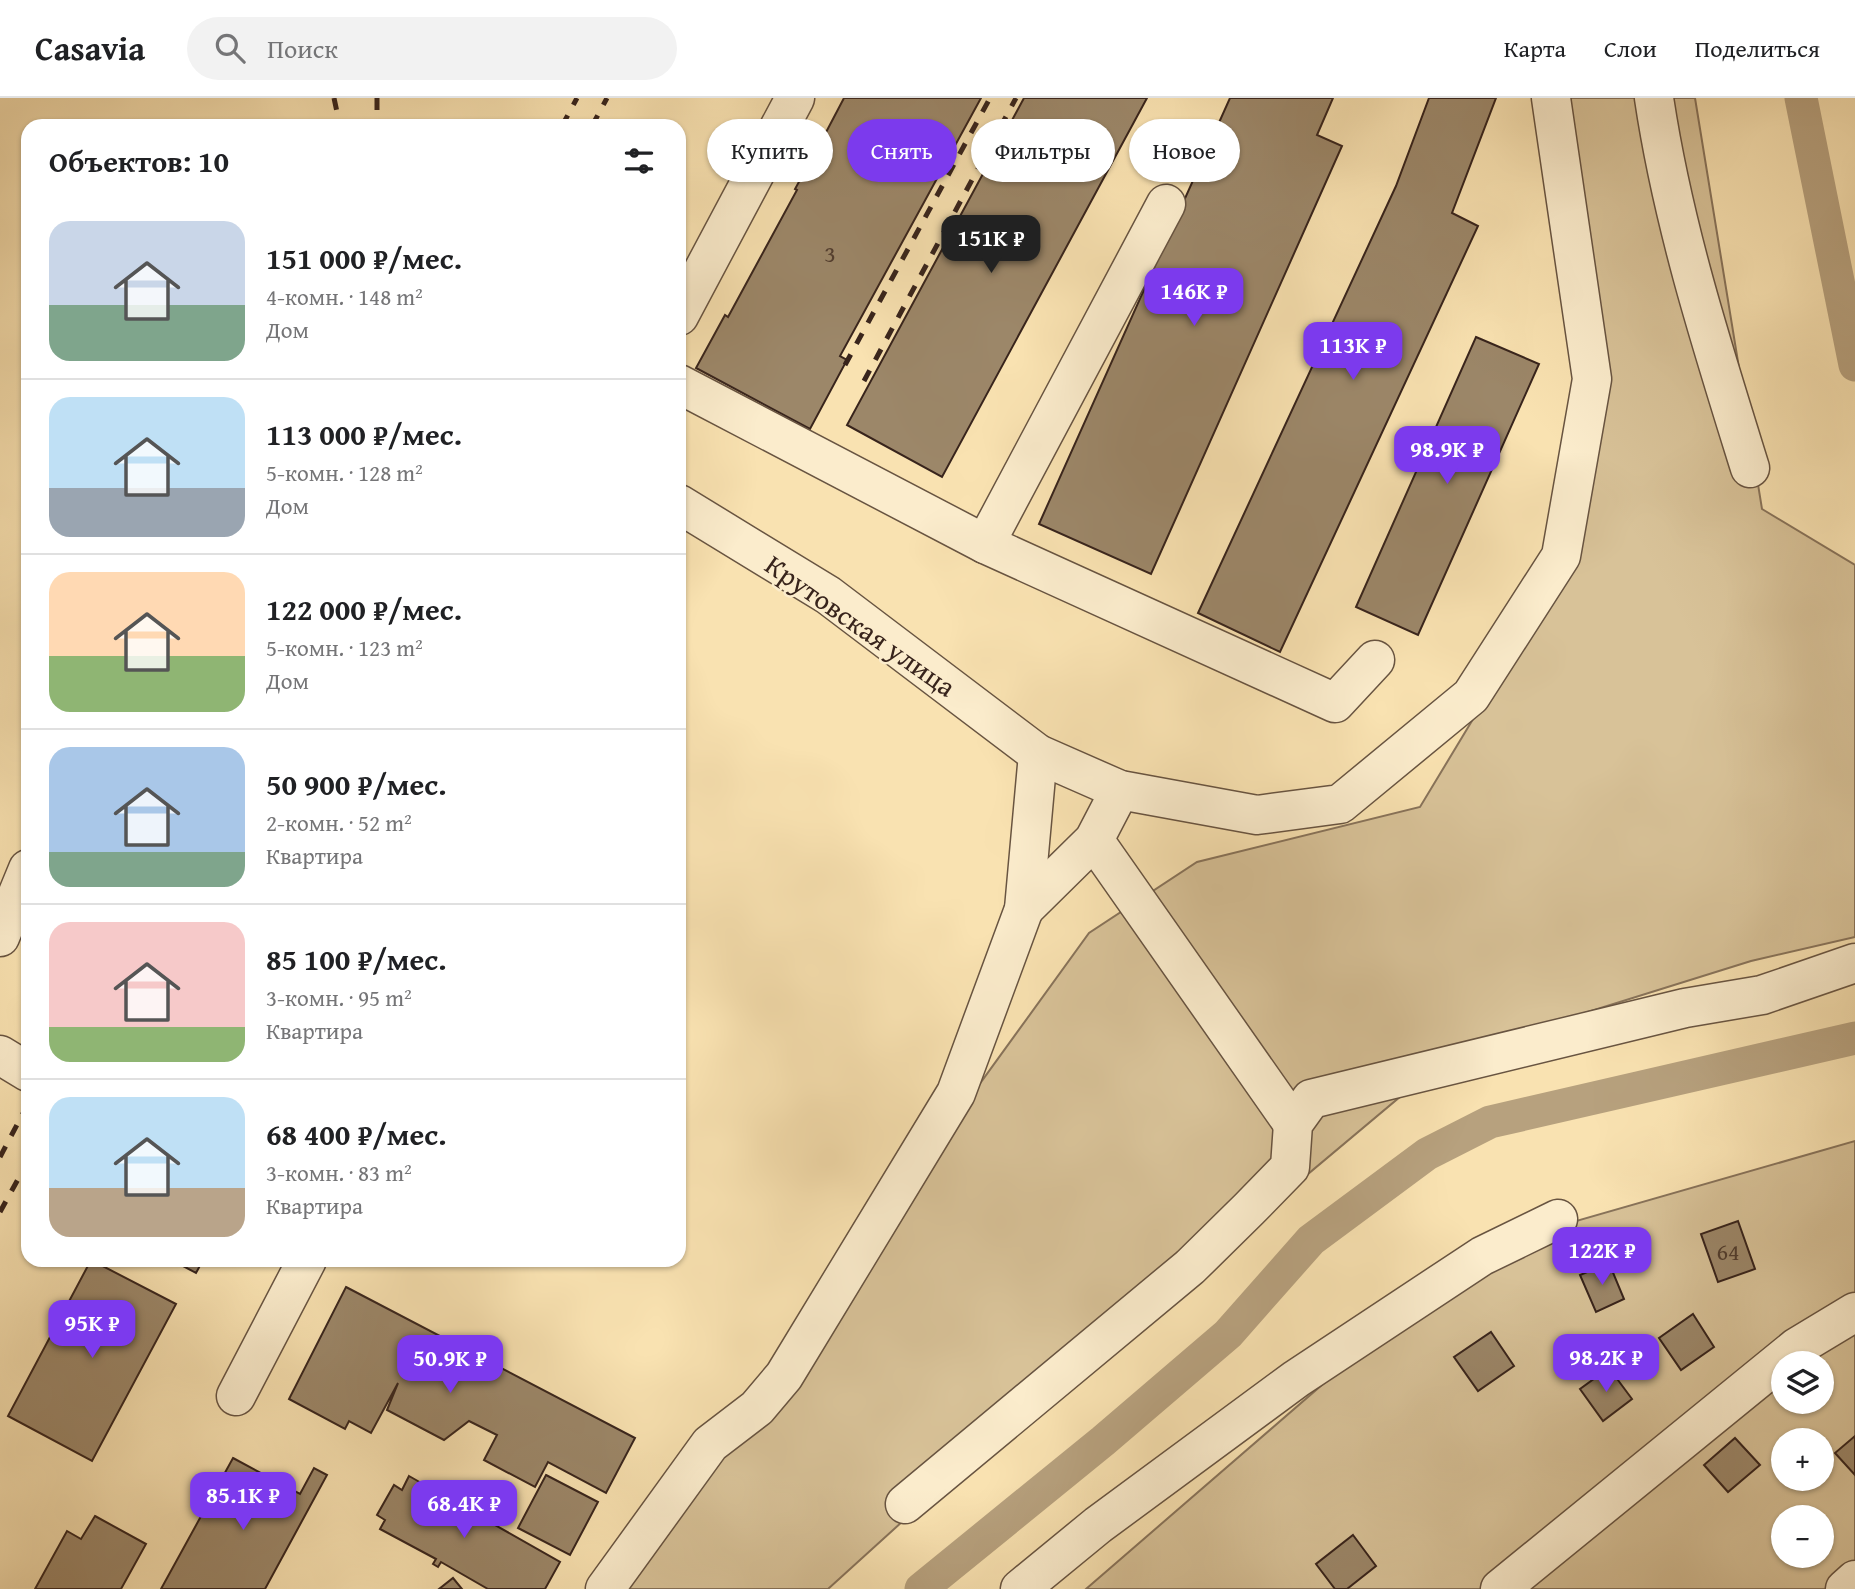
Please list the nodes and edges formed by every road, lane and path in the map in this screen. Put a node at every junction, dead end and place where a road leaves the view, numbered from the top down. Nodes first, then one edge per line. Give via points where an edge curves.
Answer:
1 (795, 98) edge
2 (1551, 98) edge
3 (1654, 98) edge
4 (1166, 204) dead end
5 (686, 303) edge
6 (686, 388) edge
7 (1750, 468) dead end
8 (686, 508) edge
9 (985, 544) junction
10 (1375, 660) dead end
11 (1038, 754) junction
12 (1120, 790) junction
13 (1094, 840) junction
14 (21, 886) edge
15 (1024, 909) junction
16 (0, 937) edge
17 (1855, 963) edge
18 (0, 1055) edge
19 (21, 1068) edge
20 (1293, 1124) junction
21 (1558, 1220) dead end
22 (303, 1267) edge
23 (1855, 1312) edge
24 (236, 1396) dead end
25 (905, 1504) dead end
26 (1855, 1580) edge
27 (605, 1589) edge
28 (1020, 1589) edge
29 (1500, 1589) edge
30 (1845, 1589) edge

1 - 5 street
2 - 12 street, Крутовская улица via 1592,379 1561,556 1471,696 1340,804 1257,815
3 - 7 street via 1695,289
4 - 9 street
6 - 9 street
8 - 11 street, Крутовская улица via 828,595
9 - 10 street via 1335,703
11 - 12 street, Крутовская улица
11 - 15 street
12 - 13 street
13 - 15 street
13 - 20 street
14 - 16 street
15 - 27 street via 956,1093 784,1376 757,1408 710,1444
17 - 20 street via 1762,995 1685,1008 1311,1099
18 - 19 street
20 - 25 street via 1290,1167 1249,1209 1190,1266
21 - 28 street via 1482,1256 1296,1379 1098,1525
22 - 24 street
23 - 29 street via 1797,1347
26 - 30 street

